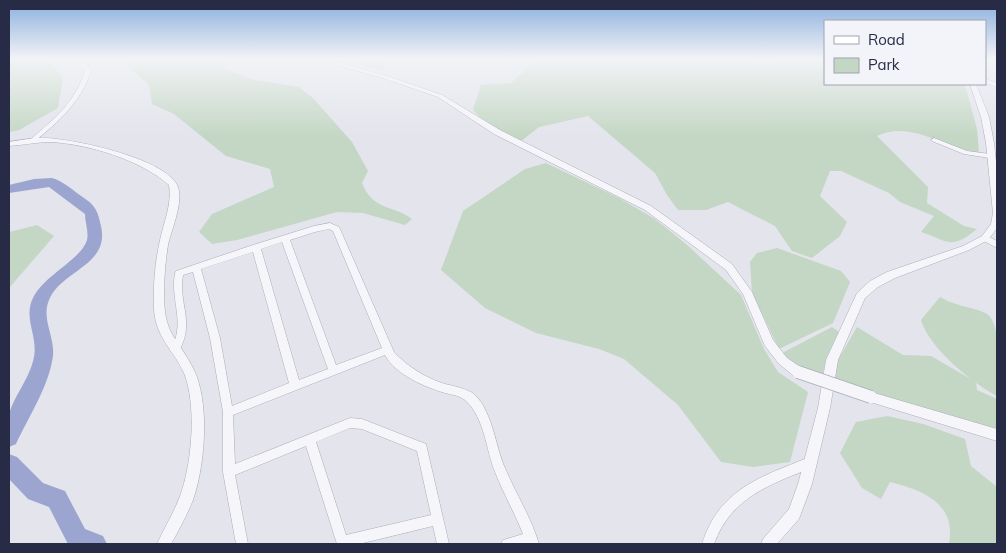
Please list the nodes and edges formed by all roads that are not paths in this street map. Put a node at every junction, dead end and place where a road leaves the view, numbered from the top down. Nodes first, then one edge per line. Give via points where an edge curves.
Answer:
1 (85, 85) edge
2 (408, 85) edge
3 (973, 85) edge
4 (934, 140) dead end
5 (32, 141) junction
6 (994, 143) edge
7 (9, 144) edge
8 (990, 156) junction
9 (996, 225) edge
10 (285, 238) junction
11 (985, 238) junction
12 (997, 245) edge
13 (256, 247) junction
14 (196, 268) junction
15 (175, 350) junction
16 (387, 350) junction
17 (332, 370) junction
18 (294, 385) junction
19 (228, 412) junction
20 (997, 435) edge
21 (310, 441) junction
22 (810, 463) junction
23 (228, 472) junction
24 (438, 519) junction
25 (532, 542) edge
26 (164, 544) edge
27 (242, 544) edge
28 (443, 544) edge
29 (507, 544) edge
30 (708, 544) edge
31 (768, 544) edge

1 - 5 street via 70,109
2 - 20 street, bridge via 440,96 497,132 648,208 729,267 747,292 769,343 783,361 798,372
3 - 6 street
4 - 8 street via 966,153
5 - 7 street
5 - 15 street via 79,143 153,168 172,184 175,205 163,247 160,317 164,333
6 - 8 street
8 - 9 street
9 - 11 street
10 - 13 street
10 - 16 street via 322,227 336,229
10 - 17 street
11 - 12 street
11 - 22 street via 891,275 861,296 832,360
13 - 14 street
13 - 18 street
14 - 15 street via 179,273 177,281 183,333
14 - 19 street via 215,338
15 - 26 street via 195,386 197,406 194,457 186,498
16 - 17 street
16 - 25 street via 397,363 420,379 472,399
17 - 18 street
18 - 19 street
19 - 23 street
21 - 23 street
21 - 24 street via 350,424 362,424 422,448
21 - 24 street via 342,542
22 - 30 street via 743,493 722,512 713,526
22 - 31 street via 794,514
23 - 27 street
24 - 28 street
25 - 29 street

